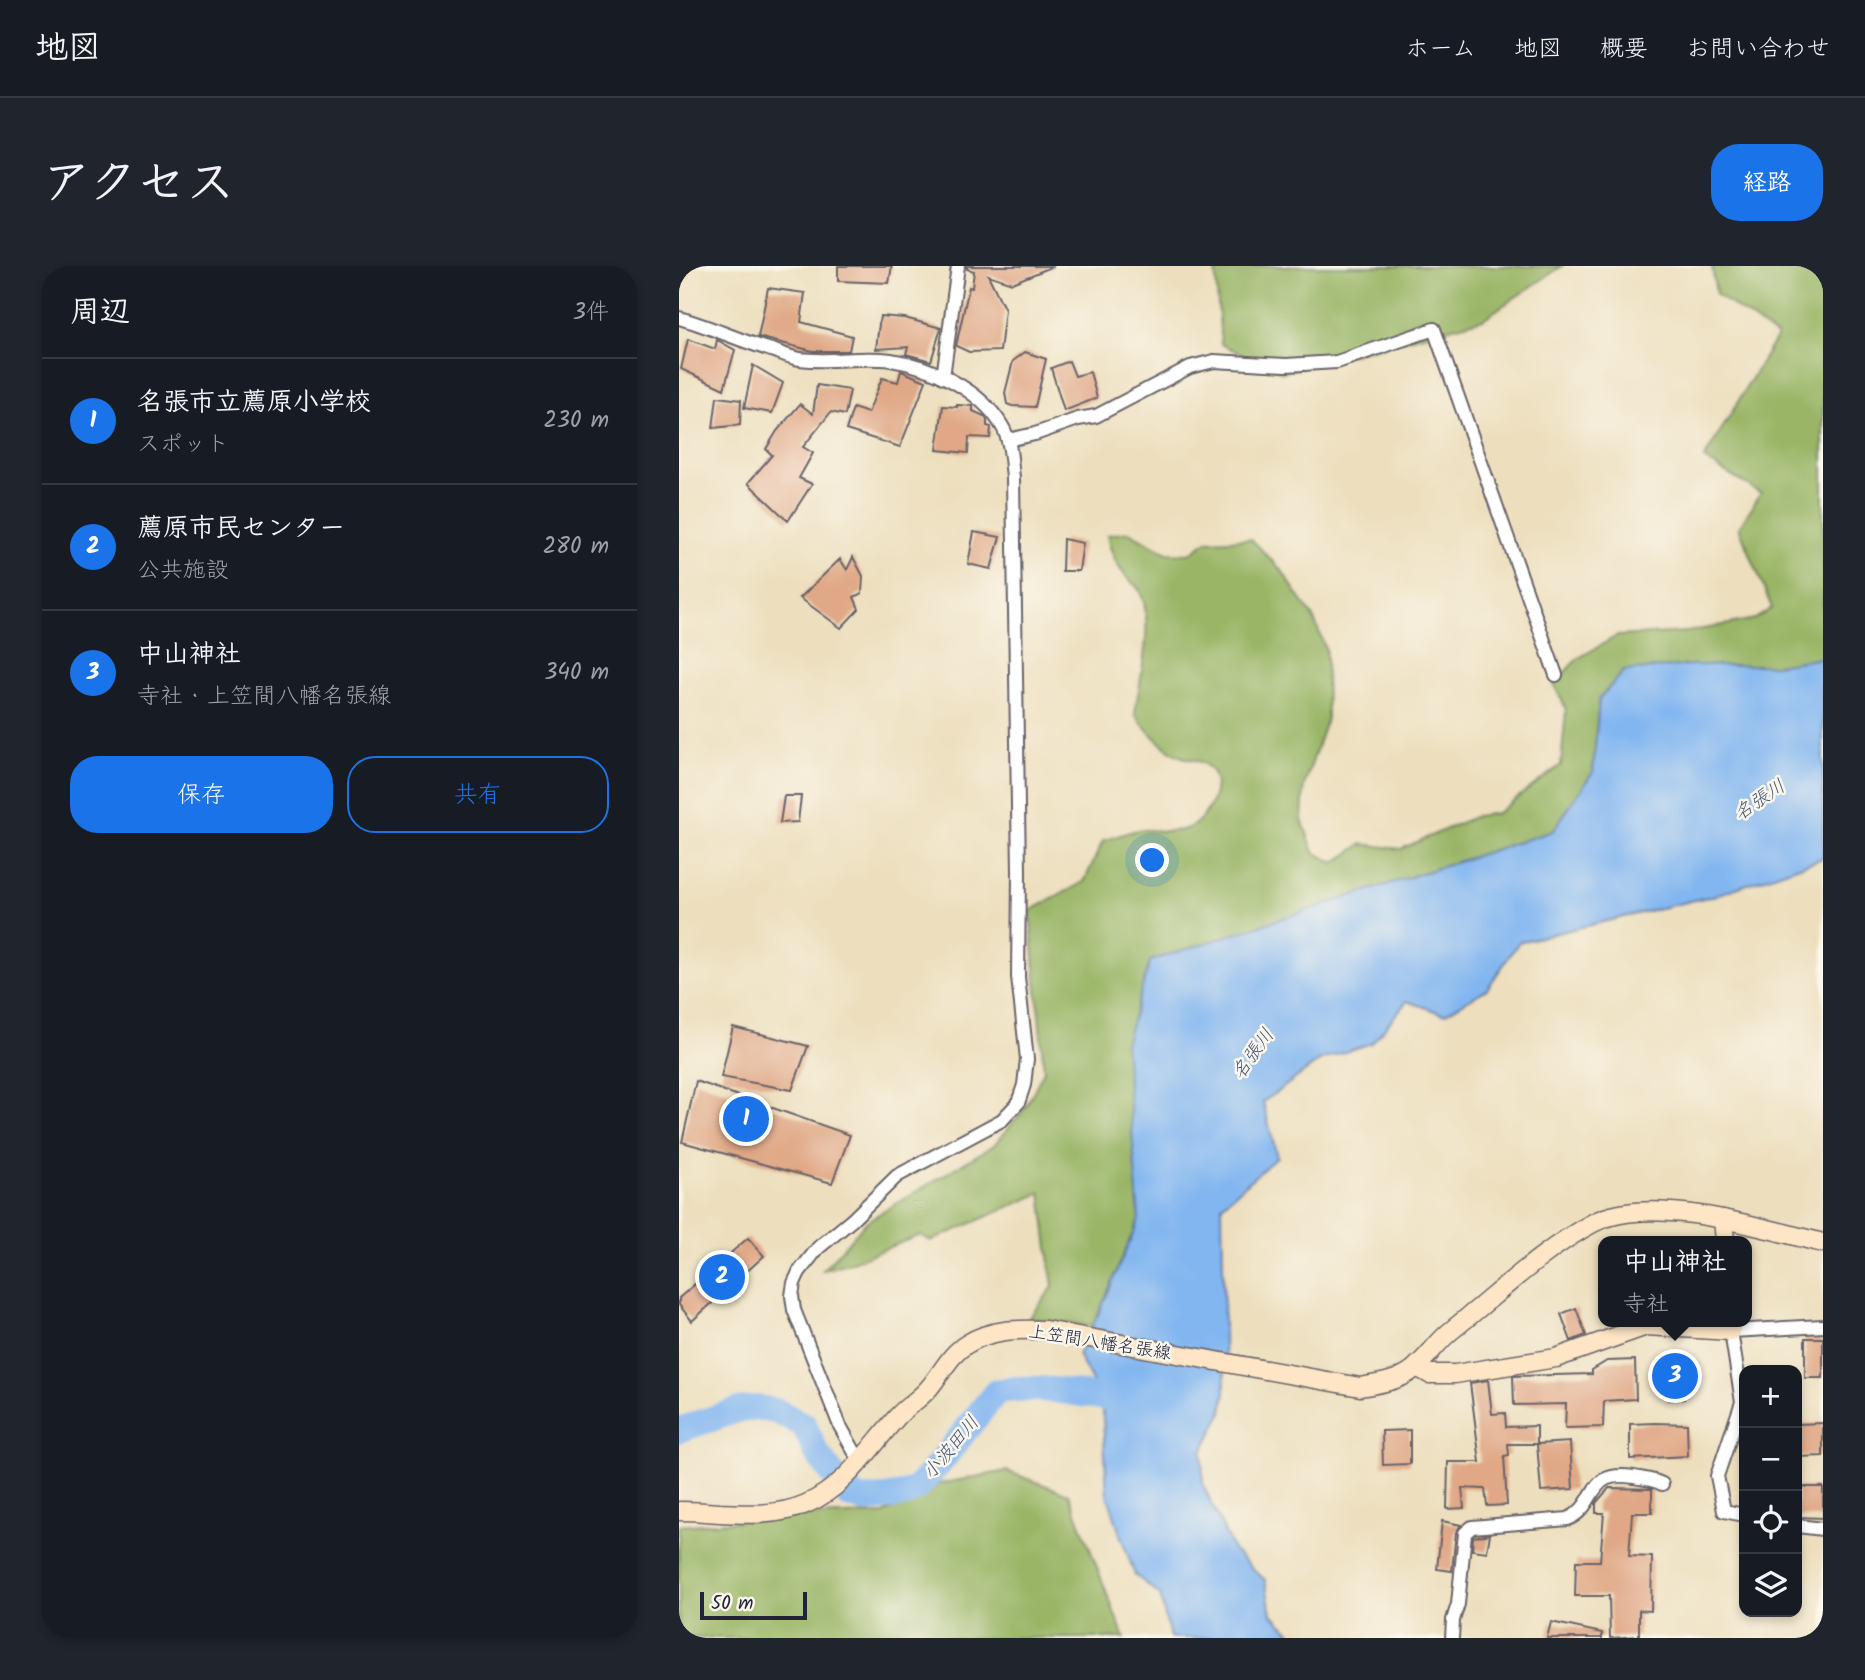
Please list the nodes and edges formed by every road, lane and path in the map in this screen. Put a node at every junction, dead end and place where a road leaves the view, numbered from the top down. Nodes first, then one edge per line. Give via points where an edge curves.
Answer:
1 (958, 266) edge
2 (679, 318) edge
3 (943, 377) junction
4 (1008, 440) junction
5 (1556, 675) dead end
6 (1723, 1219) junction
7 (1725, 1236) edge
8 (1823, 1243) edge
9 (1752, 1326) edge
10 (1823, 1326) edge
11 (1643, 1327) edge
12 (1731, 1327) edge
13 (1417, 1367) junction
14 (858, 1465) junction
15 (1662, 1484) dead end
16 (679, 1511) edge
17 (1739, 1514) edge
18 (1802, 1527) edge
19 (1823, 1529) edge
20 (1453, 1638) edge

1 - 3 street
2 - 3 street via 800,359 891,360
3 - 4 street via 986,406
4 - 5 street via 1096,416 1190,367 1214,361 1337,362 1434,329
4 - 14 street via 1013,485 1019,978 1027,1072 1018,1102 1002,1120 897,1176 818,1248 799,1272 792,1296 794,1310
6 - 7 main road
6 - 8 main road, 上笠間八幡名張線
6 - 13 main road, 上笠間八幡名張線 via 1640,1211 1595,1222 1442,1337
9 - 10 street
11 - 13 main road via 1556,1358 1455,1374 1429,1374
12 - 17 street via 1742,1402 1717,1476 1724,1511
13 - 14 main road, 上笠間八幡名張線 via 1395,1380 1360,1387 1045,1330 1008,1329 968,1343 951,1356 926,1391
14 - 16 main road, 上笠間八幡名張線 via 824,1494 785,1511
15 - 20 street via 1621,1475 1602,1480 1580,1514 1472,1527 1465,1533
18 - 19 street

